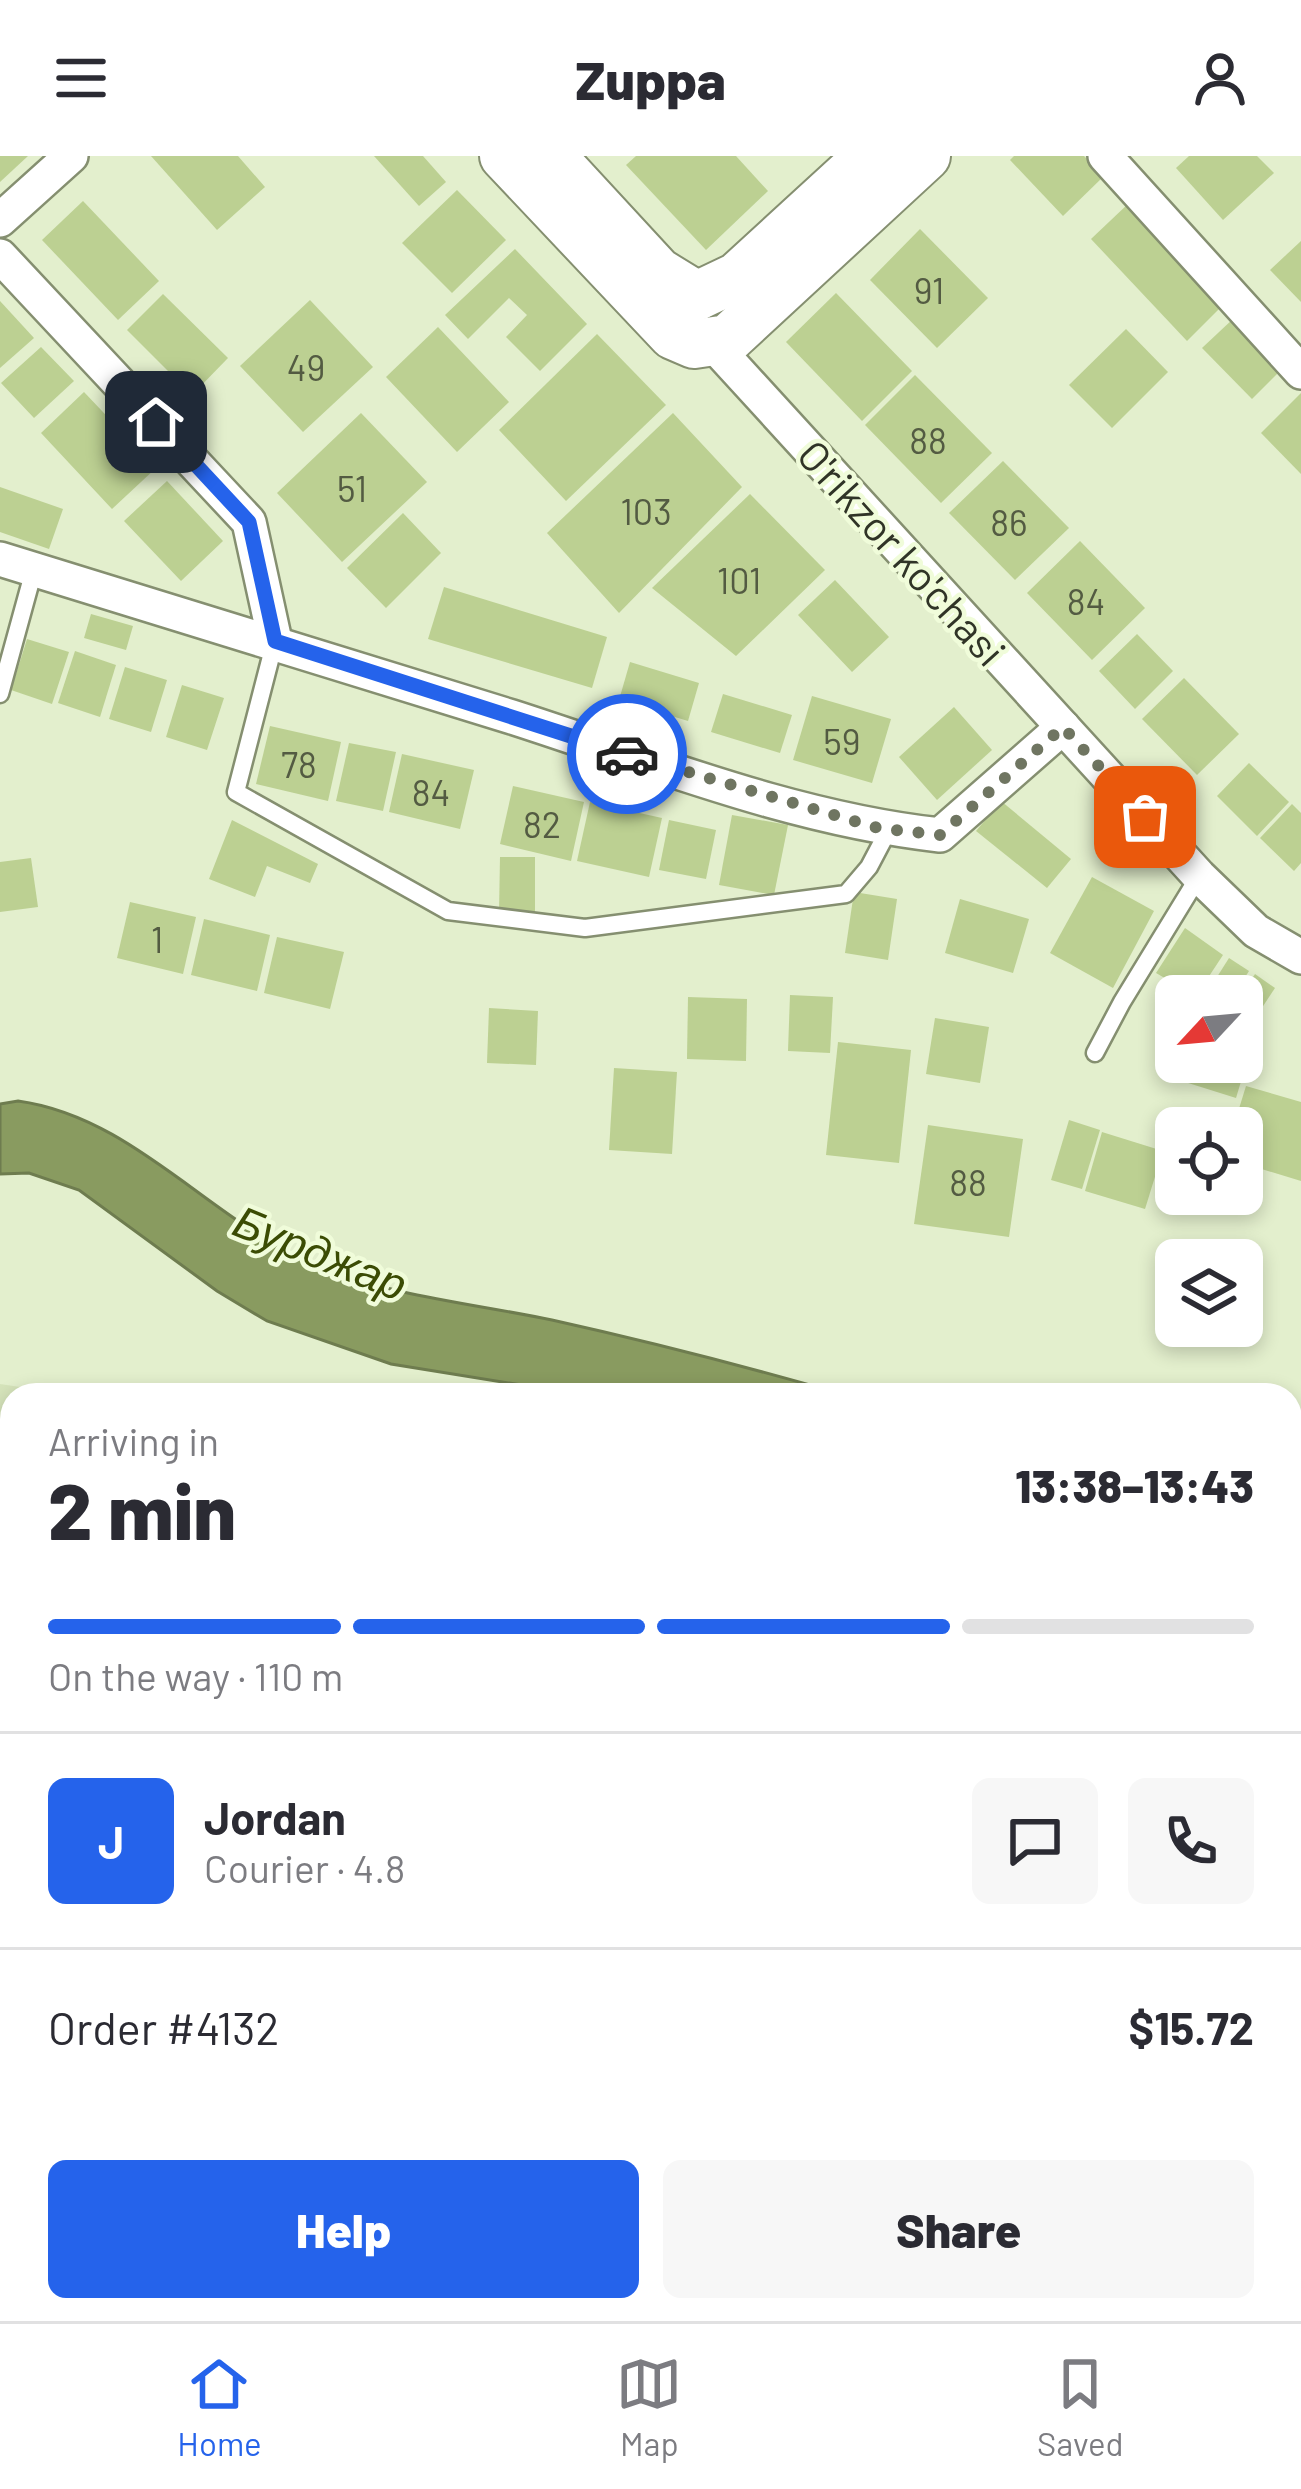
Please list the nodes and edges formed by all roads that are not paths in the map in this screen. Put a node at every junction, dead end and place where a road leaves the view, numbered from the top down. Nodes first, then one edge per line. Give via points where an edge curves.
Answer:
1 (71, 156) edge
2 (504, 156) edge
3 (551, 156) edge
4 (868, 156) edge
5 (926, 156) edge
6 (1105, 156) edge
7 (0, 220) edge
8 (0, 256) edge
9 (697, 296) junction
10 (712, 344) junction
11 (1301, 372) edge
12 (0, 559) edge
13 (34, 570) junction
14 (275, 641) junction
15 (0, 694) edge
16 (1063, 727) junction
17 (890, 830) junction
18 (1199, 876) junction
19 (1301, 957) edge
20 (1095, 1053) dead end

1 - 7 street
2 - 10 main road, O'rikzor ko'chasi via 674,335
3 - 9 main road via 658,272
4 - 9 main road via 736,277
5 - 10 main road via 728,340
6 - 11 street
8 - 14 street via 249,522
9 - 10 main road
10 - 16 street, O'rikzor ko'chasi
12 - 13 street
13 - 14 street
13 - 15 lane
14 - 17 street via 735,789
14 - 17 lane via 236,792 448,911 585,928 846,894
16 - 17 street via 940,835
16 - 18 street, O'rikzor ko'chasi
18 - 19 street, O'rikzor ko'chasi via 1256,931
18 - 20 lane

